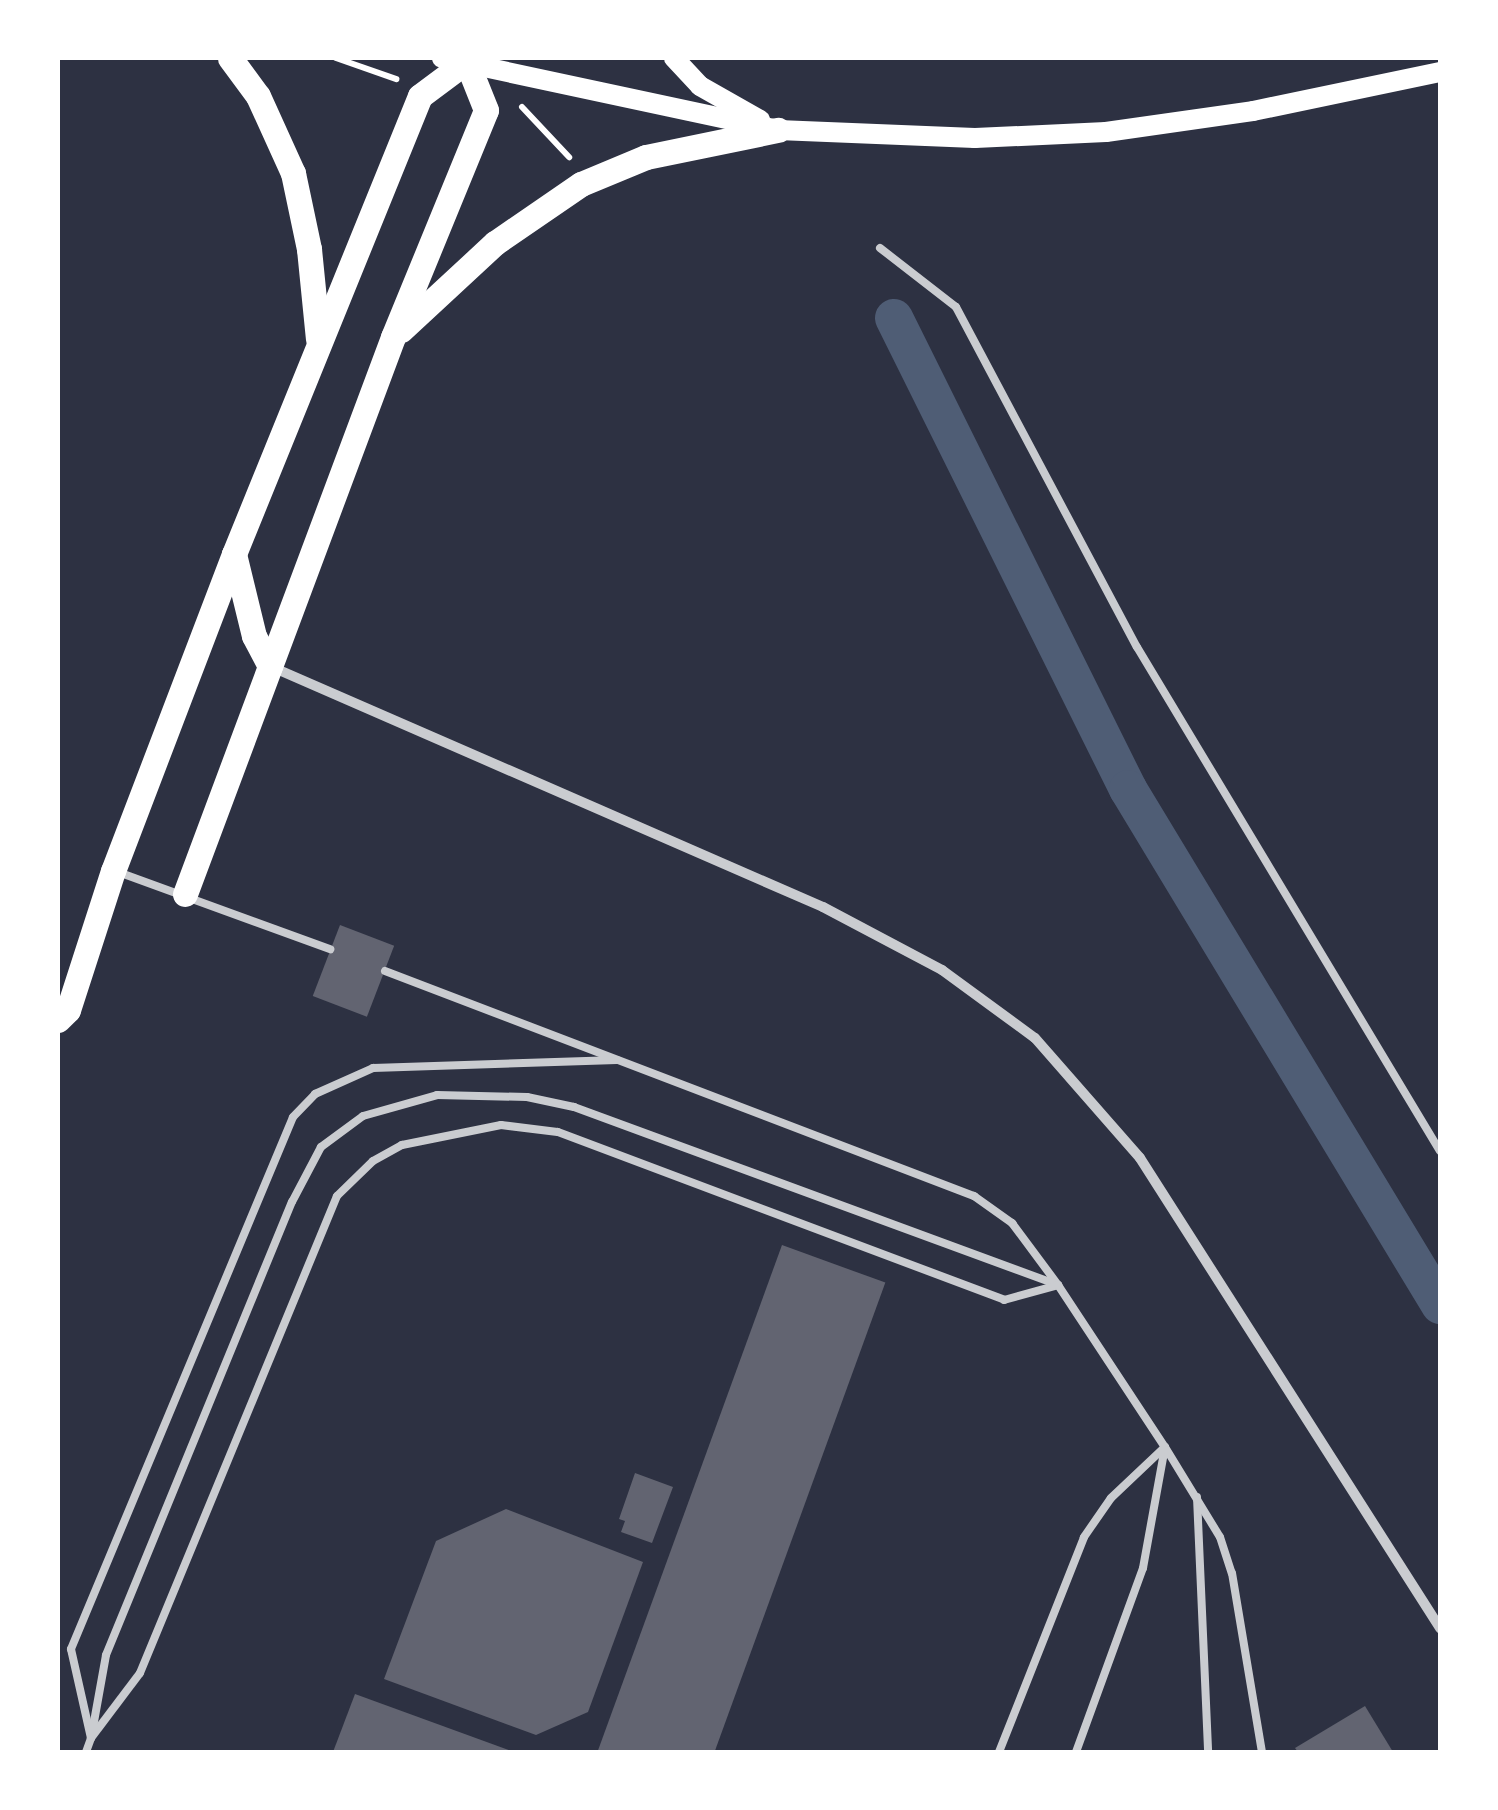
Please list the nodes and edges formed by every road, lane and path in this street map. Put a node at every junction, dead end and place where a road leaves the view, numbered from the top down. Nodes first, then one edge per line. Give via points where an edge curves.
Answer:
1 (230, 58) edge
2 (336, 58) edge
3 (442, 58) edge
4 (674, 58) edge
5 (469, 61) edge
6 (1440, 72) edge
7 (397, 79) dead end
8 (538, 104) dead end
9 (778, 130) junction
10 (571, 160) dead end
11 (880, 248) dead end
12 (393, 336) junction
13 (318, 342) junction
14 (234, 554) junction
15 (270, 666) junction
16 (113, 871) junction
17 (185, 894) junction
18 (330, 950) dead end
19 (386, 971) dead end
20 (63, 1015) edge
21 (58, 1038) edge
22 (616, 1060) junction
23 (1440, 1151) edge
24 (1058, 1285) junction
25 (1165, 1447) junction
26 (1198, 1496) junction
27 (1440, 1628) edge
28 (91, 1738) junction
29 (86, 1752) edge
30 (1000, 1752) edge
31 (1076, 1752) edge
32 (1208, 1752) edge
33 (1262, 1752) edge

1 - 13 main road via 258,96 293,174 310,249
2 - 7 path
3 - 5 main road
4 - 9 main road via 700,86
5 - 9 main road
5 - 12 main road via 486,110
5 - 13 main road via 420,96
6 - 9 main road via 1253,111 1106,132 975,138
8 - 10 path via 518,109
9 - 12 main road via 646,157 581,184 495,243
11 - 23 lane via 956,307 1137,647
12 - 15 main road
13 - 14 main road
14 - 15 main road via 254,636
14 - 16 main road
15 - 17 main road
15 - 27 street via 823,908 942,970 1006,1014 1070,1070 1140,1158
16 - 17 lane
16 - 20 main road
17 - 18 lane
19 - 22 lane
20 - 21 lane
22 - 24 lane via 974,1196 1012,1224
22 - 28 lane via 373,1068 315,1094 293,1118 71,1649
24 - 25 lane
24 - 28 lane via 1004,1300 558,1132 476,1126 402,1146 363,1168 337,1196 140,1672
24 - 28 lane via 574,1107 527,1097 437,1095 405,1098 362,1116 322,1147 292,1202 106,1655
25 - 26 lane
25 - 30 lane via 1110,1498 1084,1537
25 - 31 lane via 1143,1568
26 - 32 lane
26 - 33 lane via 1232,1573
28 - 29 lane

